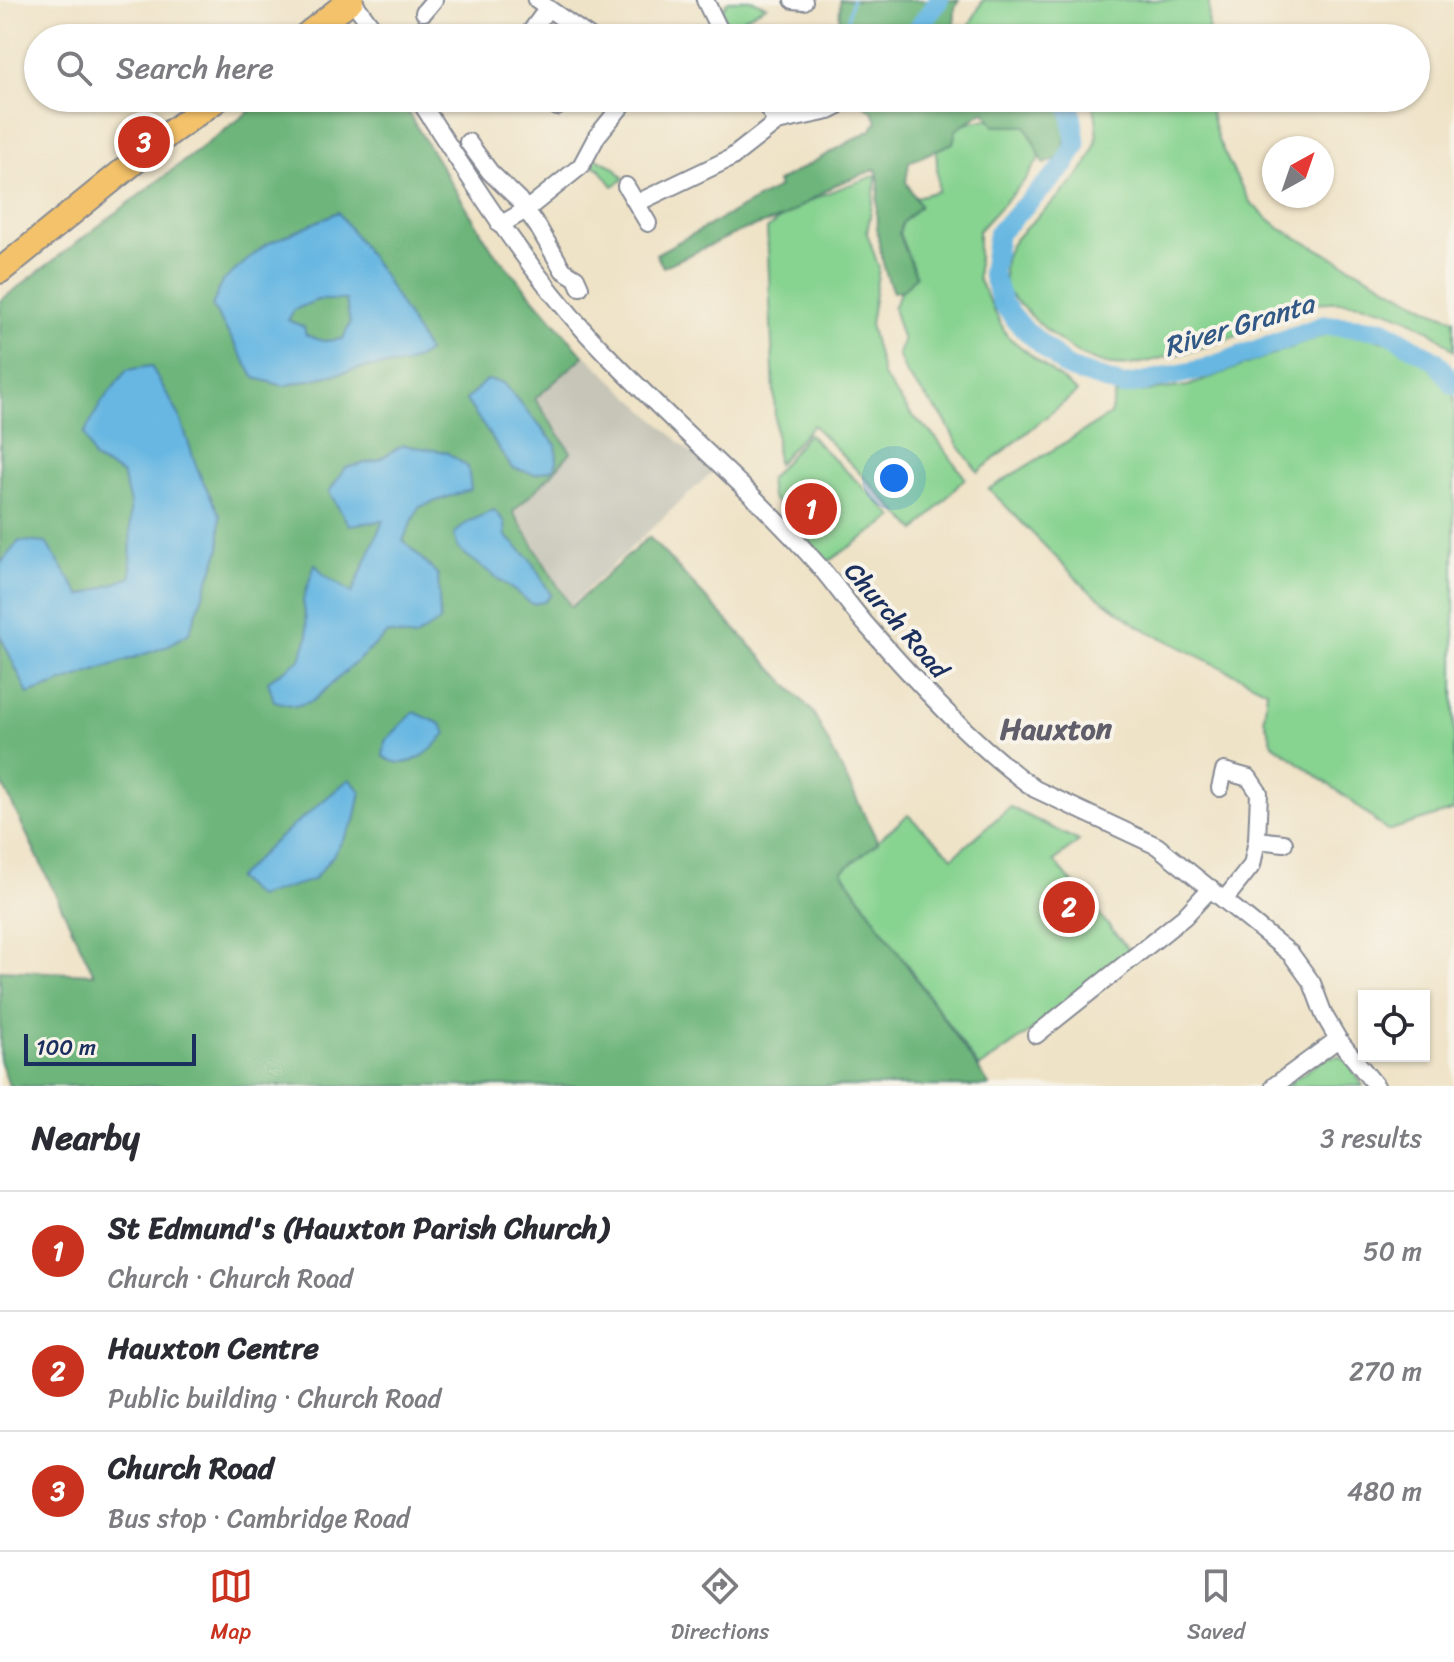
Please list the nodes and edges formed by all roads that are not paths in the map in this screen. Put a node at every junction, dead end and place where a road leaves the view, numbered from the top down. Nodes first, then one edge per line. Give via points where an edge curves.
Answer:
1 (351, 0) edge
2 (793, 0) edge
3 (710, 1) edge
4 (804, 1) edge
5 (542, 4) edge
6 (321, 24) edge
7 (369, 24) edge
8 (533, 24) edge
9 (571, 24) edge
10 (717, 24) edge
11 (199, 112) edge
12 (427, 112) edge
13 (617, 112) edge
14 (770, 112) edge
15 (824, 112) edge
16 (777, 122) junction
17 (468, 142) dead end
18 (626, 186) dead end
19 (637, 203) junction
20 (526, 210) junction
21 (648, 223) dead end
22 (500, 225) junction
23 (0, 271) edge
24 (580, 287) dead end
25 (1220, 788) dead end
26 (1257, 840) junction
27 (1284, 843) dead end
28 (1211, 888) junction
29 (1225, 899) junction
30 (1036, 1035) dead end
31 (1338, 1039) junction
32 (1274, 1086) edge
33 (1376, 1086) edge

1 - 6 highway
1 - 7 street
2 - 4 street
3 - 10 street
5 - 8 street
5 - 9 street
11 - 23 highway
12 - 22 street, Church Road
13 - 20 street via 581,166
14 - 16 street
15 - 16 street
16 - 19 street via 731,158
17 - 20 street
18 - 19 street
19 - 21 street
20 - 22 street
20 - 24 street via 563,270
22 - 28 street, Church Road via 589,335 783,528 928,693 1016,776 1157,846
25 - 26 street via 1224,771 1249,778 1259,793
26 - 27 street
26 - 29 street via 1252,865
28 - 29 street, Church Road
28 - 30 street via 1184,917
29 - 31 street, Church Road via 1297,961
31 - 32 street
31 - 33 street, Church Road

